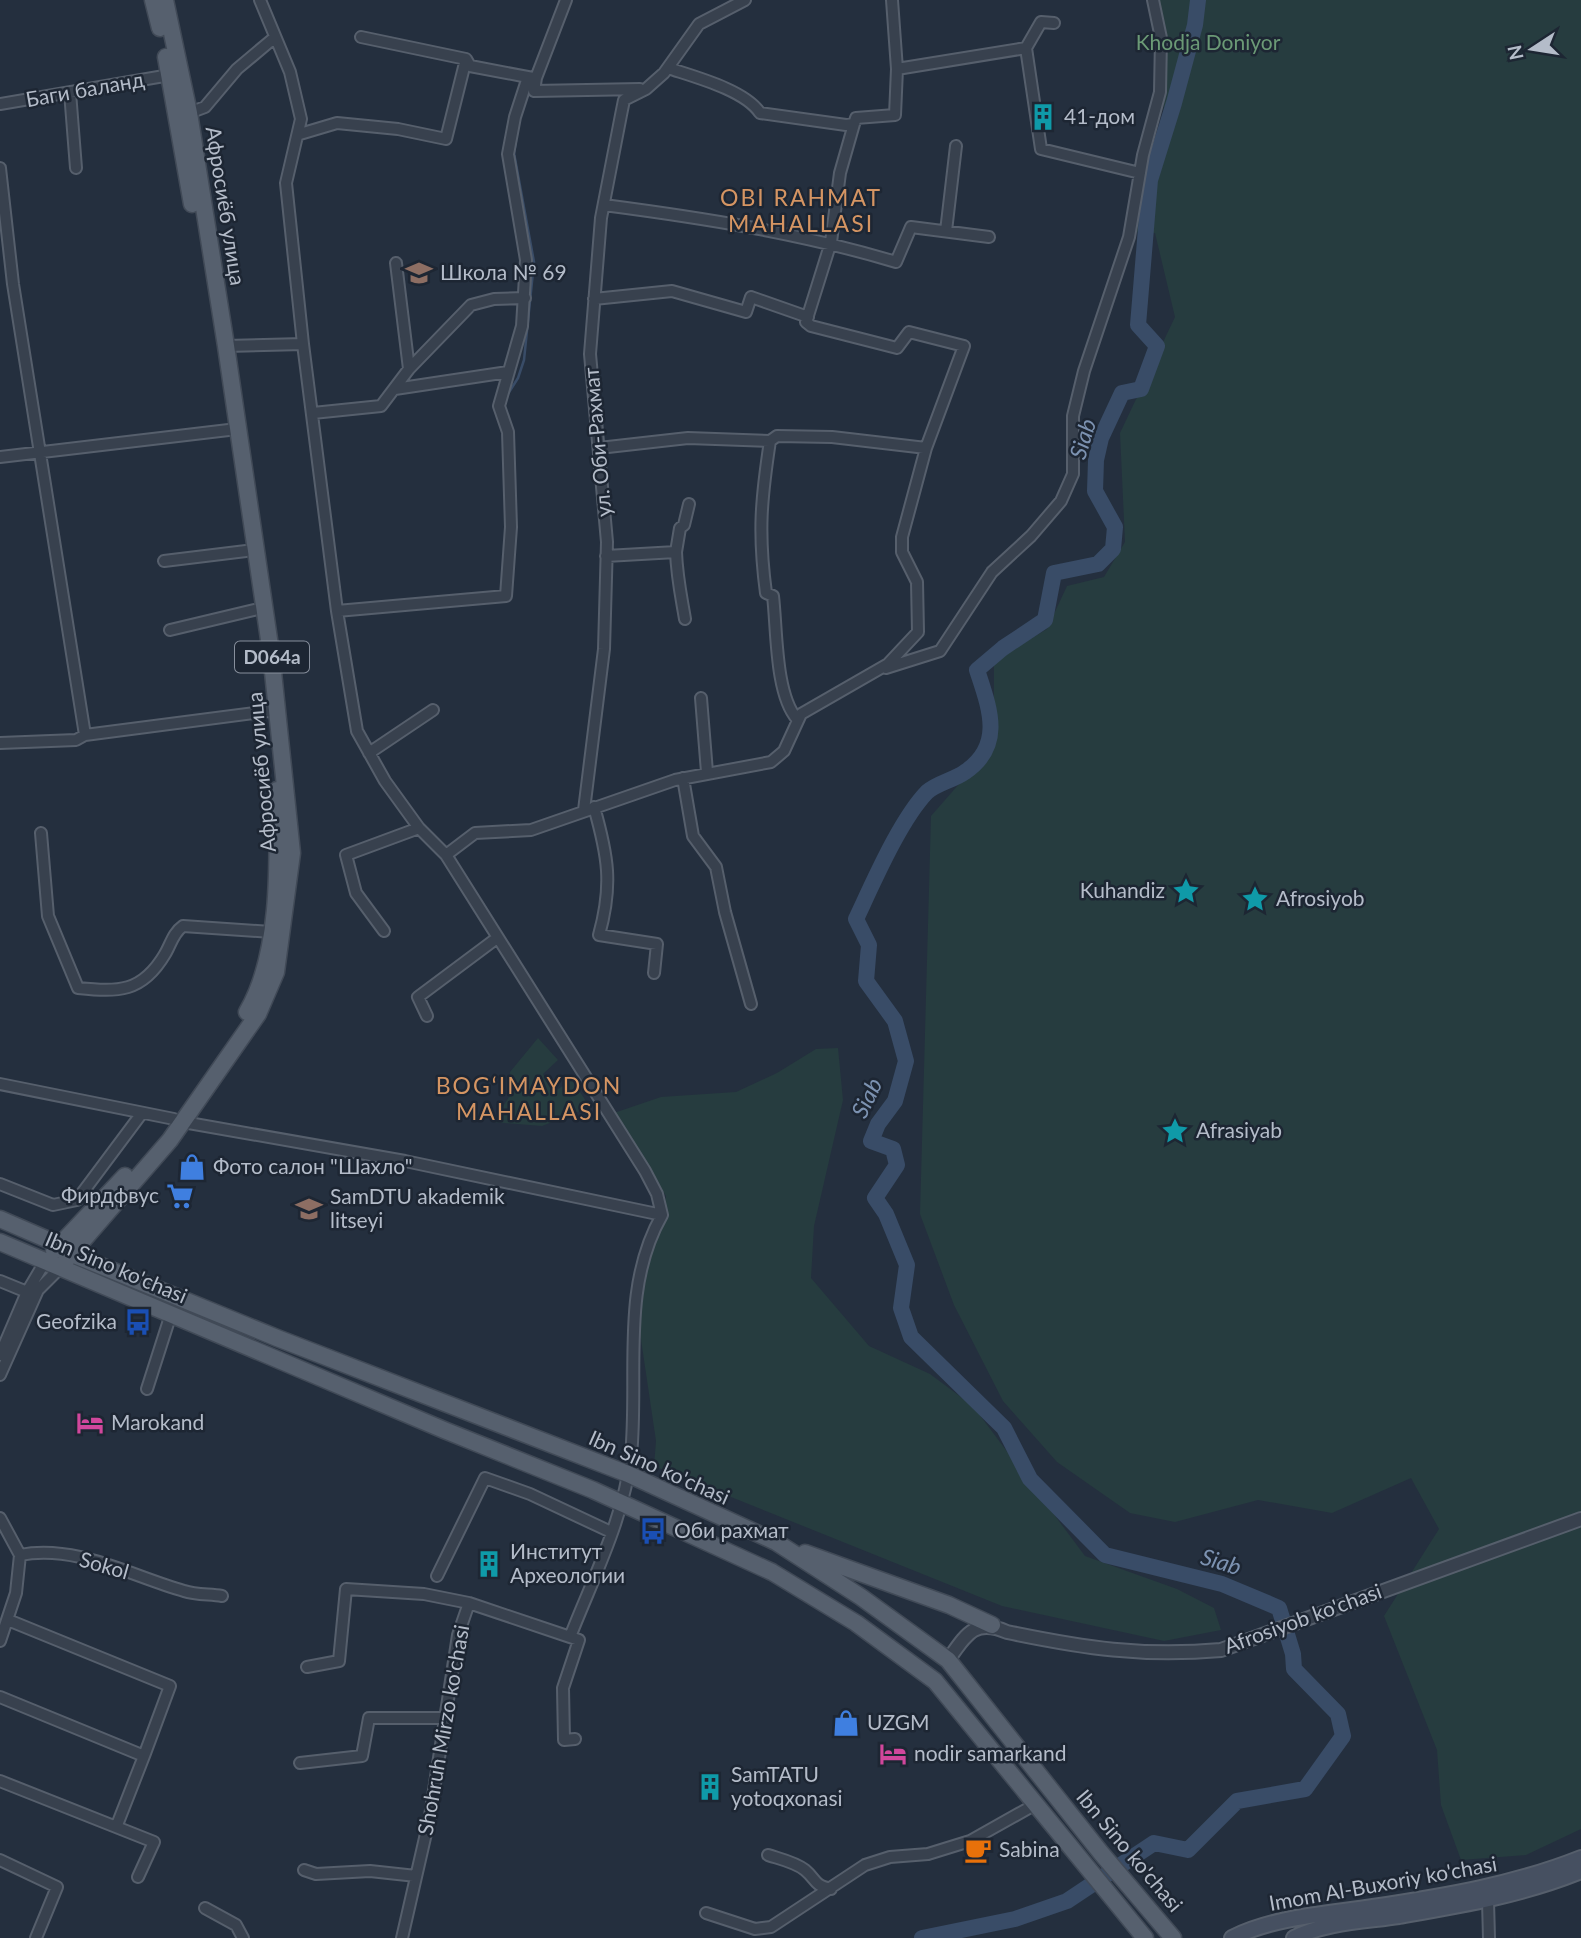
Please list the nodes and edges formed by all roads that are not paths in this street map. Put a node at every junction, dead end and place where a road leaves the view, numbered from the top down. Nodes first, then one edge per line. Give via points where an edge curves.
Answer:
1 (153, 0) edge
2 (165, 0) edge
3 (260, 0) edge
4 (566, 0) edge
5 (745, 0) edge
6 (892, 0) edge
7 (1153, 0) edge
8 (1054, 23) dead end
9 (361, 37) dead end
10 (274, 38) junction
11 (1026, 48) junction
12 (466, 59) junction
13 (668, 68) junction
14 (897, 69) junction
15 (170, 75) junction
16 (532, 77) junction
17 (646, 89) junction
18 (70, 92) junction
19 (0, 104) edge
20 (189, 113) junction
21 (854, 124) junction
22 (300, 134) junction
23 (956, 146) dead end
24 (0, 168) edge
25 (76, 168) dead end
26 (1140, 173) junction
27 (198, 205) junction
28 (604, 205) junction
29 (946, 232) junction
30 (989, 237) dead end
31 (831, 242) junction
32 (205, 254) junction
33 (396, 263) dead end
34 (524, 298) junction
35 (594, 299) junction
36 (808, 317) junction
37 (303, 344) junction
38 (226, 346) junction
39 (409, 369) junction
40 (508, 372) junction
41 (395, 390) junction
42 (313, 413) junction
43 (233, 430) junction
44 (770, 441) junction
45 (599, 449) junction
46 (926, 449) junction
47 (41, 453) junction
48 (0, 457) edge
49 (689, 504) dead end
50 (246, 551) junction
51 (676, 552) junction
52 (606, 556) junction
53 (164, 561) dead end
54 (254, 610) junction
55 (337, 611) junction
56 (685, 619) dead end
57 (170, 630) dead end
58 (878, 670) junction
59 (701, 698) dead end
60 (433, 710) dead end
61 (270, 711) junction
62 (797, 719) junction
63 (85, 735) junction
64 (0, 743) edge
65 (369, 753) junction
66 (707, 772) junction
67 (683, 778) junction
68 (589, 808) junction
69 (419, 828) junction
70 (41, 833) dead end
71 (446, 855) junction
72 (384, 931) dead end
73 (271, 932) junction
74 (497, 938) junction
75 (654, 973) dead end
76 (751, 1004) dead end
77 (427, 1016) dead end
78 (0, 1084) edge
79 (142, 1113) junction
80 (179, 1121) junction
81 (0, 1184) edge
82 (662, 1215) junction
83 (0, 1219) edge
84 (0, 1242) edge
85 (66, 1249) junction
86 (53, 1264) junction
87 (0, 1281) edge
88 (27, 1292) junction
89 (171, 1314) junction
90 (4, 1335) edge
91 (0, 1355) edge
92 (0, 1375) edge
93 (147, 1390) dead end
94 (628, 1474) junction
95 (623, 1503) junction
96 (0, 1518) edge
97 (1581, 1519) edge
98 (611, 1532) junction
99 (776, 1542) junction
100 (20, 1555) junction
101 (437, 1576) dead end
102 (222, 1596) dead end
103 (469, 1602) junction
104 (8, 1620) junction
105 (992, 1625) junction
106 (570, 1637) junction
107 (0, 1641) edge
108 (948, 1660) junction
109 (307, 1667) dead end
110 (935, 1681) junction
111 (0, 1697) edge
112 (444, 1718) junction
113 (575, 1740) dead end
114 (144, 1756) junction
115 (300, 1763) dead end
116 (1, 1783) edge
117 (1036, 1804) junction
118 (117, 1825) junction
119 (768, 1855) dead end
120 (0, 1860) edge
121 (1575, 1867) edge
122 (304, 1870) dead end
123 (416, 1876) junction
124 (138, 1877) dead end
125 (831, 1889) junction
126 (1488, 1900) junction
127 (205, 1908) dead end
128 (706, 1913) dead end
129 (1145, 1937) edge
130 (36, 1938) edge
131 (243, 1938) edge
132 (402, 1938) edge
133 (1173, 1938) edge
134 (1232, 1938) edge
135 (1294, 1938) edge
136 (1489, 1938) edge

1 - 15 main road, Афросиёб улица / D064a
2 - 20 main road, Афросиёб улица / D064a
3 - 10 street
4 - 16 street
5 - 13 street via 699,24
6 - 14 street
7 - 26 street via 1162,63 1160,92
8 - 11 street via 1041,22
9 - 12 street
10 - 20 street via 237,69 205,107
10 - 22 street via 290,72
11 - 14 street
11 - 26 street via 1041,149
12 - 16 street via 470,65
12 - 22 street via 446,139 337,122
13 - 17 street
13 - 21 street via 754,103 760,113
14 - 21 street via 895,114 856,118
15 - 18 street, Баги баланд
15 - 27 main road, Афросиёб улица / D064a
16 - 17 street via 534,91
16 - 34 street via 515,117 508,154 526,260
17 - 28 street, ул. Оби-Рахмат via 624,100
18 - 19 street, Баги баланд
18 - 25 street
20 - 27 main road, Афросиёб улица / D064a
21 - 31 street via 840,173
22 - 37 street via 286,183
23 - 29 street
24 - 47 street via 13,284
26 - 58 street via 1129,237 1073,416 1073,474 1061,501 992,572 940,651
27 - 32 main road, Афросиёб улица / D064a
28 - 31 street via 717,219
28 - 35 street, ул. Оби-Рахмат
29 - 30 street
29 - 31 street via 911,227 896,262
31 - 36 street
32 - 38 main road, Афросиёб улица / D064a
32 - 43 main road, Афросиёб улица / D064a
33 - 39 street
34 - 39 street via 471,305
34 - 40 street via 522,326
35 - 36 street via 672,291 746,312 751,297
35 - 45 street, ул. Оби-Рахмат via 590,354
36 - 46 street via 811,326 897,348 909,332 964,346
37 - 38 street
37 - 42 street
38 - 43 main road, Афросиёб улица / D064a
39 - 41 street
40 - 41 street
40 - 55 street via 499,406 508,432 506,596
41 - 42 street via 381,406
42 - 55 street
43 - 47 street
43 - 50 main road, Афросиёб улица / D064a
43 - 80 main road, Афросиёб улица / D064a via 271,653 292,853 276,972 258,1014
44 - 45 street via 688,438
44 - 46 street via 777,436 832,437
44 - 62 street via 759,543 766,593 773,596 783,689
45 - 52 street, ул. Оби-Рахмат
46 - 58 street via 901,552 917,582 918,632
47 - 48 street
47 - 63 street
49 - 51 street
50 - 53 street
50 - 54 main road, Афросиёб улица / D064a
51 - 52 street
51 - 56 street via 677,589
52 - 68 street, ул. Оби-Рахмат via 604,649
54 - 57 street
54 - 61 main road, Афросиёб улица / D064a
55 - 65 street via 357,731
58 - 62 street
59 - 66 street
60 - 65 street
61 - 63 street
61 - 73 main road, Афросиёб улица / D064a via 278,852
62 - 66 street via 784,751 771,762
63 - 64 street via 76,740
65 - 69 street
66 - 67 street
67 - 68 street
67 - 76 street via 693,836 716,867
68 - 71 street via 531,830 475,833
68 - 75 street via 606,850 610,878 599,935 657,944
69 - 71 street
69 - 72 street via 346,855 356,893
70 - 73 street via 48,916 78,988 132,988 159,963 183,926
71 - 74 street
73 - 80 main road, Афросиёб улица / D064a via 264,969 249,1008
74 - 77 street via 418,997
74 - 82 street via 645,1171
78 - 79 street
79 - 80 street
79 - 81 street via 77,1200 53,1205
80 - 82 street via 405,1161
80 - 85 main road, Афросиёб улица / D064a
82 - 94 street via 652,1233 635,1299
83 - 85 main road, Ibn Sino ko'chasi
84 - 86 main road, Ibn Sino ko'chasi
85 - 86 main road, Афросиёб улица / D064a
85 - 94 main road, Ibn Sino ko'chasi via 276,1338
86 - 88 street
86 - 89 main road, Ibn Sino ko'chasi
86 - 92 street
87 - 88 street
88 - 90 street
89 - 93 street
89 - 95 main road, Ibn Sino ko'chasi
90 - 91 street
94 - 95 street
94 - 99 main road, Ibn Sino ko'chasi
95 - 98 street
95 - 110 main road, Ibn Sino ko'chasi via 772,1572 856,1623
96 - 100 street
97 - 105 street, Afrosiyob ko'chasi via 1221,1650 1117,1653 1007,1632
98 - 101 street via 485,1478
98 - 106 street
99 - 105 main road
99 - 108 main road, Ibn Sino ko'chasi
100 - 102 street, Sokol via 43,1551 88,1559 187,1592
100 - 104 street
103 - 106 street, Shohruh Mirzo ko'chasi
103 - 109 street via 346,1589 339,1661
103 - 112 street, Shohruh Mirzo ko'chasi via 458,1635
104 - 107 street
104 - 114 street via 170,1686
105 - 108 street via 966,1634
106 - 113 street via 579,1640 563,1688 564,1740
108 - 110 main road
108 - 133 main road, Ibn Sino ko'chasi
110 - 117 main road, Ibn Sino ko'chasi
111 - 114 street
112 - 115 street via 369,1718 362,1756
112 - 123 street, Shohruh Mirzo ko'chasi via 442,1750
114 - 118 street
116 - 118 street
117 - 125 street via 970,1841 865,1865
117 - 129 main road, Ibn Sino ko'chasi
118 - 124 street via 154,1842
119 - 125 street via 796,1865 807,1871 814,1883
120 - 130 street via 57,1888
121 - 126 main road, Imom Al-Buxoriy ko'chasi via 1536,1889
121 - 134 main road, Imom Al-Buxoriy ko'chasi via 1470,1893 1288,1921
122 - 123 street
123 - 132 street, Shohruh Mirzo ko'chasi
125 - 128 street via 771,1927 755,1929
126 - 135 main road, Imom Al-Buxoriy ko'chasi via 1329,1927
126 - 136 street
127 - 131 street via 236,1924

